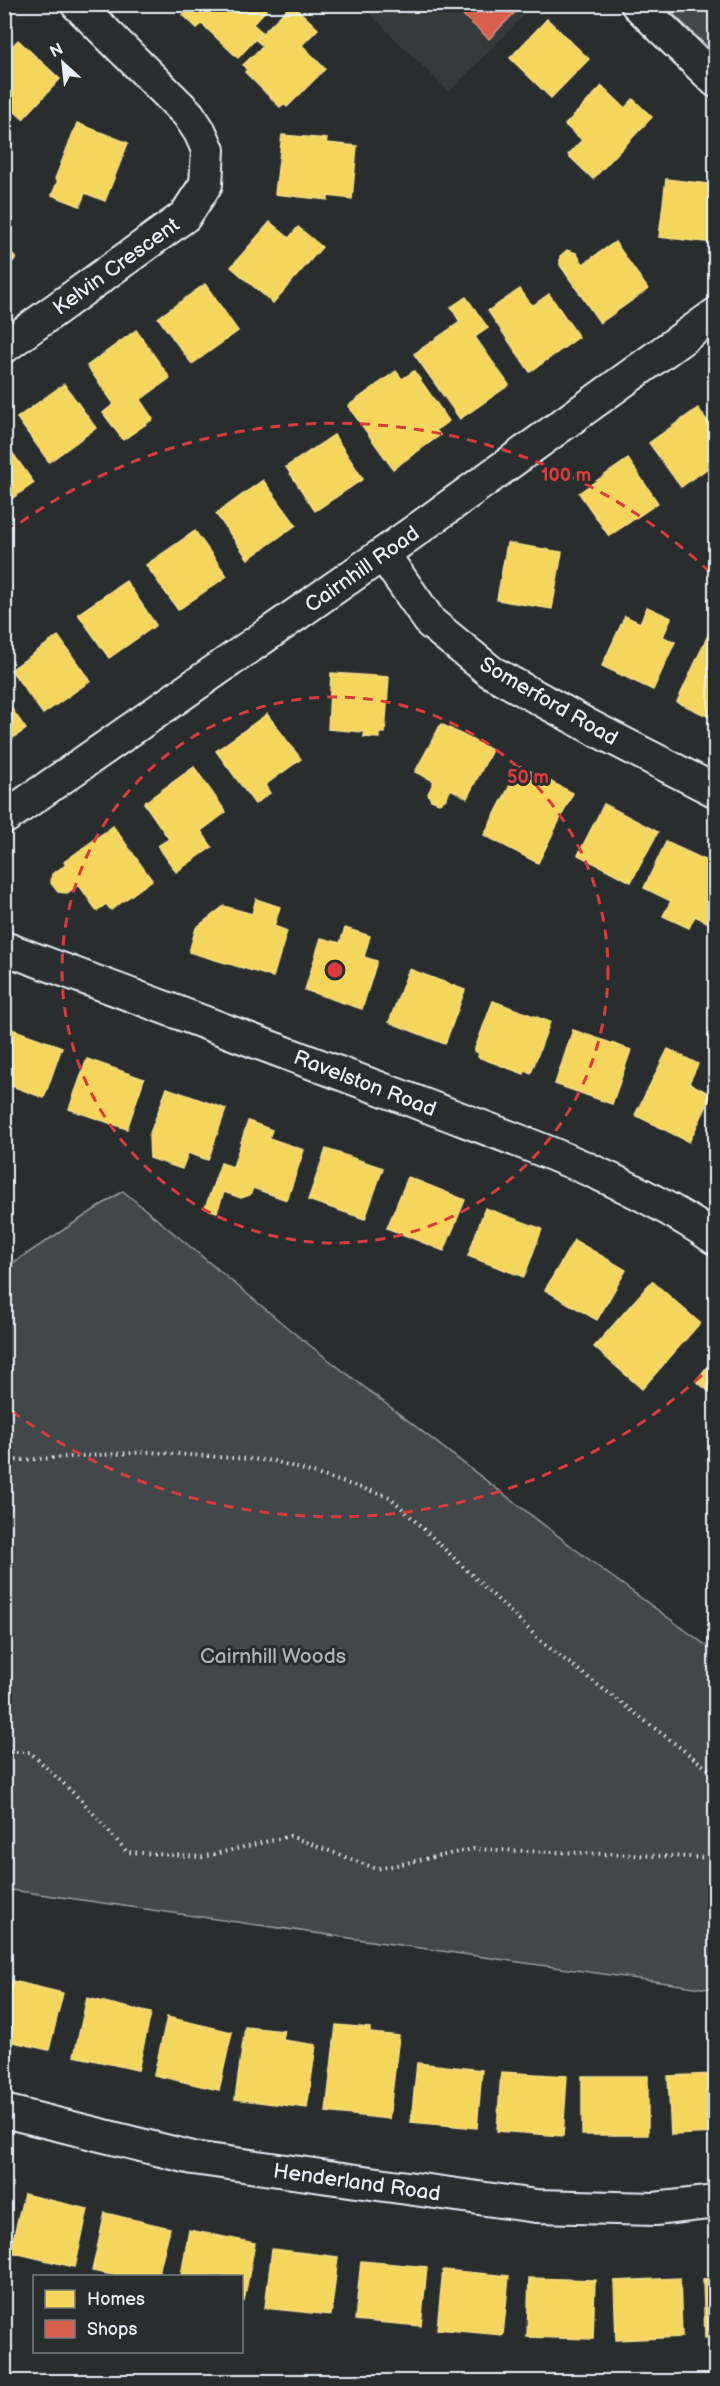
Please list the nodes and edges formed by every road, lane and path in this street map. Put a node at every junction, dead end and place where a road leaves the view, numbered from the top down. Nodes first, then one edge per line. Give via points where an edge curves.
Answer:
1 (77, 4) edge
2 (637, 4) edge
3 (716, 81) edge
4 (716, 314) edge
5 (4, 348) edge
6 (383, 554) junction
7 (716, 791) edge
8 (4, 819) edge
9 (4, 948) edge
10 (716, 1239) edge
11 (4, 1461) edge
12 (4, 1752) edge
13 (716, 1775) edge
14 (716, 1858) edge
15 (4, 2112) edge
16 (716, 2202) edge

1 - 5 street, Kelvin Crescent via 188,114 208,150 206,184 185,216
2 - 3 street
4 - 6 street, Cairnhill Road
6 - 7 street, Somerford Road via 431,623 491,672
6 - 8 street, Cairnhill Road
9 - 10 street, Ravelston Road via 606,1177
11 - 13 path via 149,1452 275,1461 390,1497 543,1643
12 - 14 path via 30,1752 83,1802 127,1852 202,1857 290,1836 376,1869 473,1849
15 - 16 street, Henderland Road via 193,2158 536,2206 655,2209

